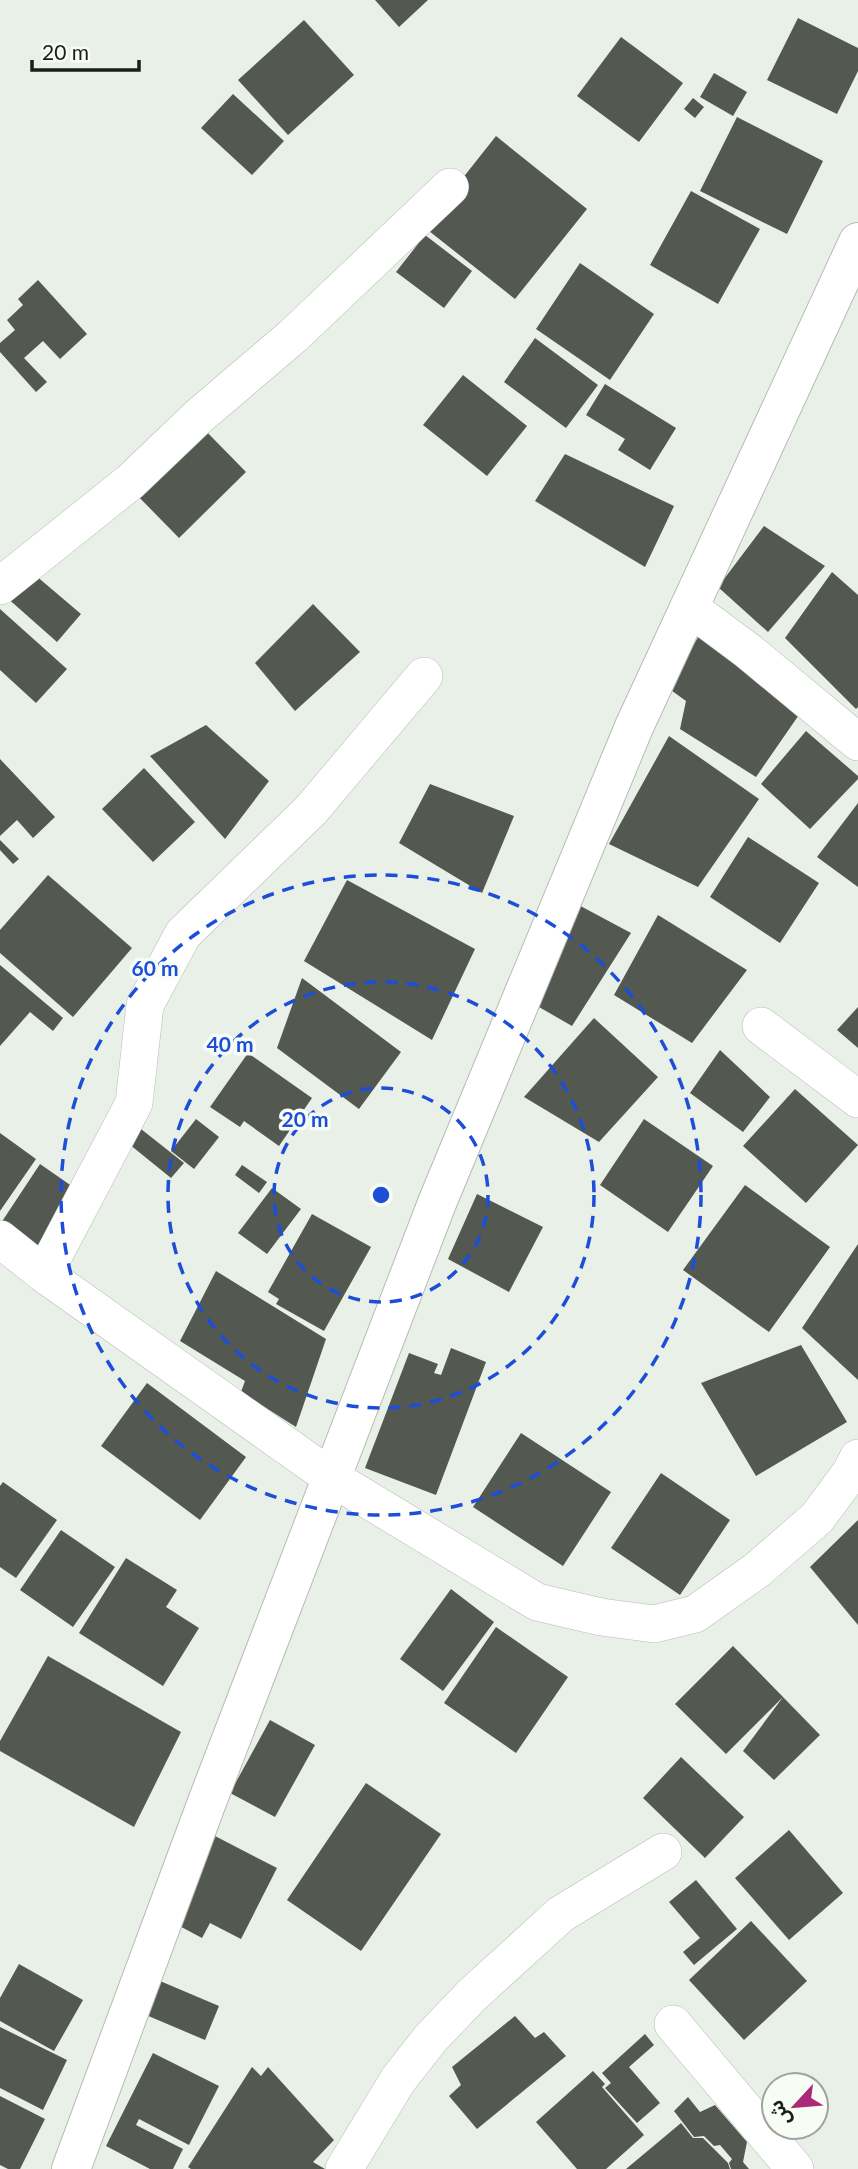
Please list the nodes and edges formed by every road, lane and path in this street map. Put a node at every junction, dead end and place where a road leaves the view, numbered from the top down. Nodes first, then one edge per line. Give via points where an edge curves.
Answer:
1 (450, 187) dead end
2 (858, 242) edge
3 (0, 586) edge
4 (689, 607) junction
5 (424, 676) dead end
6 (858, 742) edge
7 (761, 1027) dead end
8 (858, 1099) edge
9 (1, 1242) edge
10 (44, 1274) junction
11 (858, 1458) edge
12 (332, 1478) junction
13 (663, 1853) dead end
14 (673, 2024) dead end
15 (71, 2169) edge
16 (344, 2169) edge
17 (796, 2169) edge

1 - 3 street via 130,482
2 - 4 street
4 - 6 street
4 - 12 street via 634,727 437,1203
5 - 10 street via 311,810 183,934 145,1005 134,1102
7 - 8 street
9 - 10 street
10 - 12 street
11 - 12 street via 817,1518 757,1570 695,1614 654,1624 537,1602
12 - 15 street
13 - 16 street via 561,1914 471,1996 398,2080
14 - 17 street

